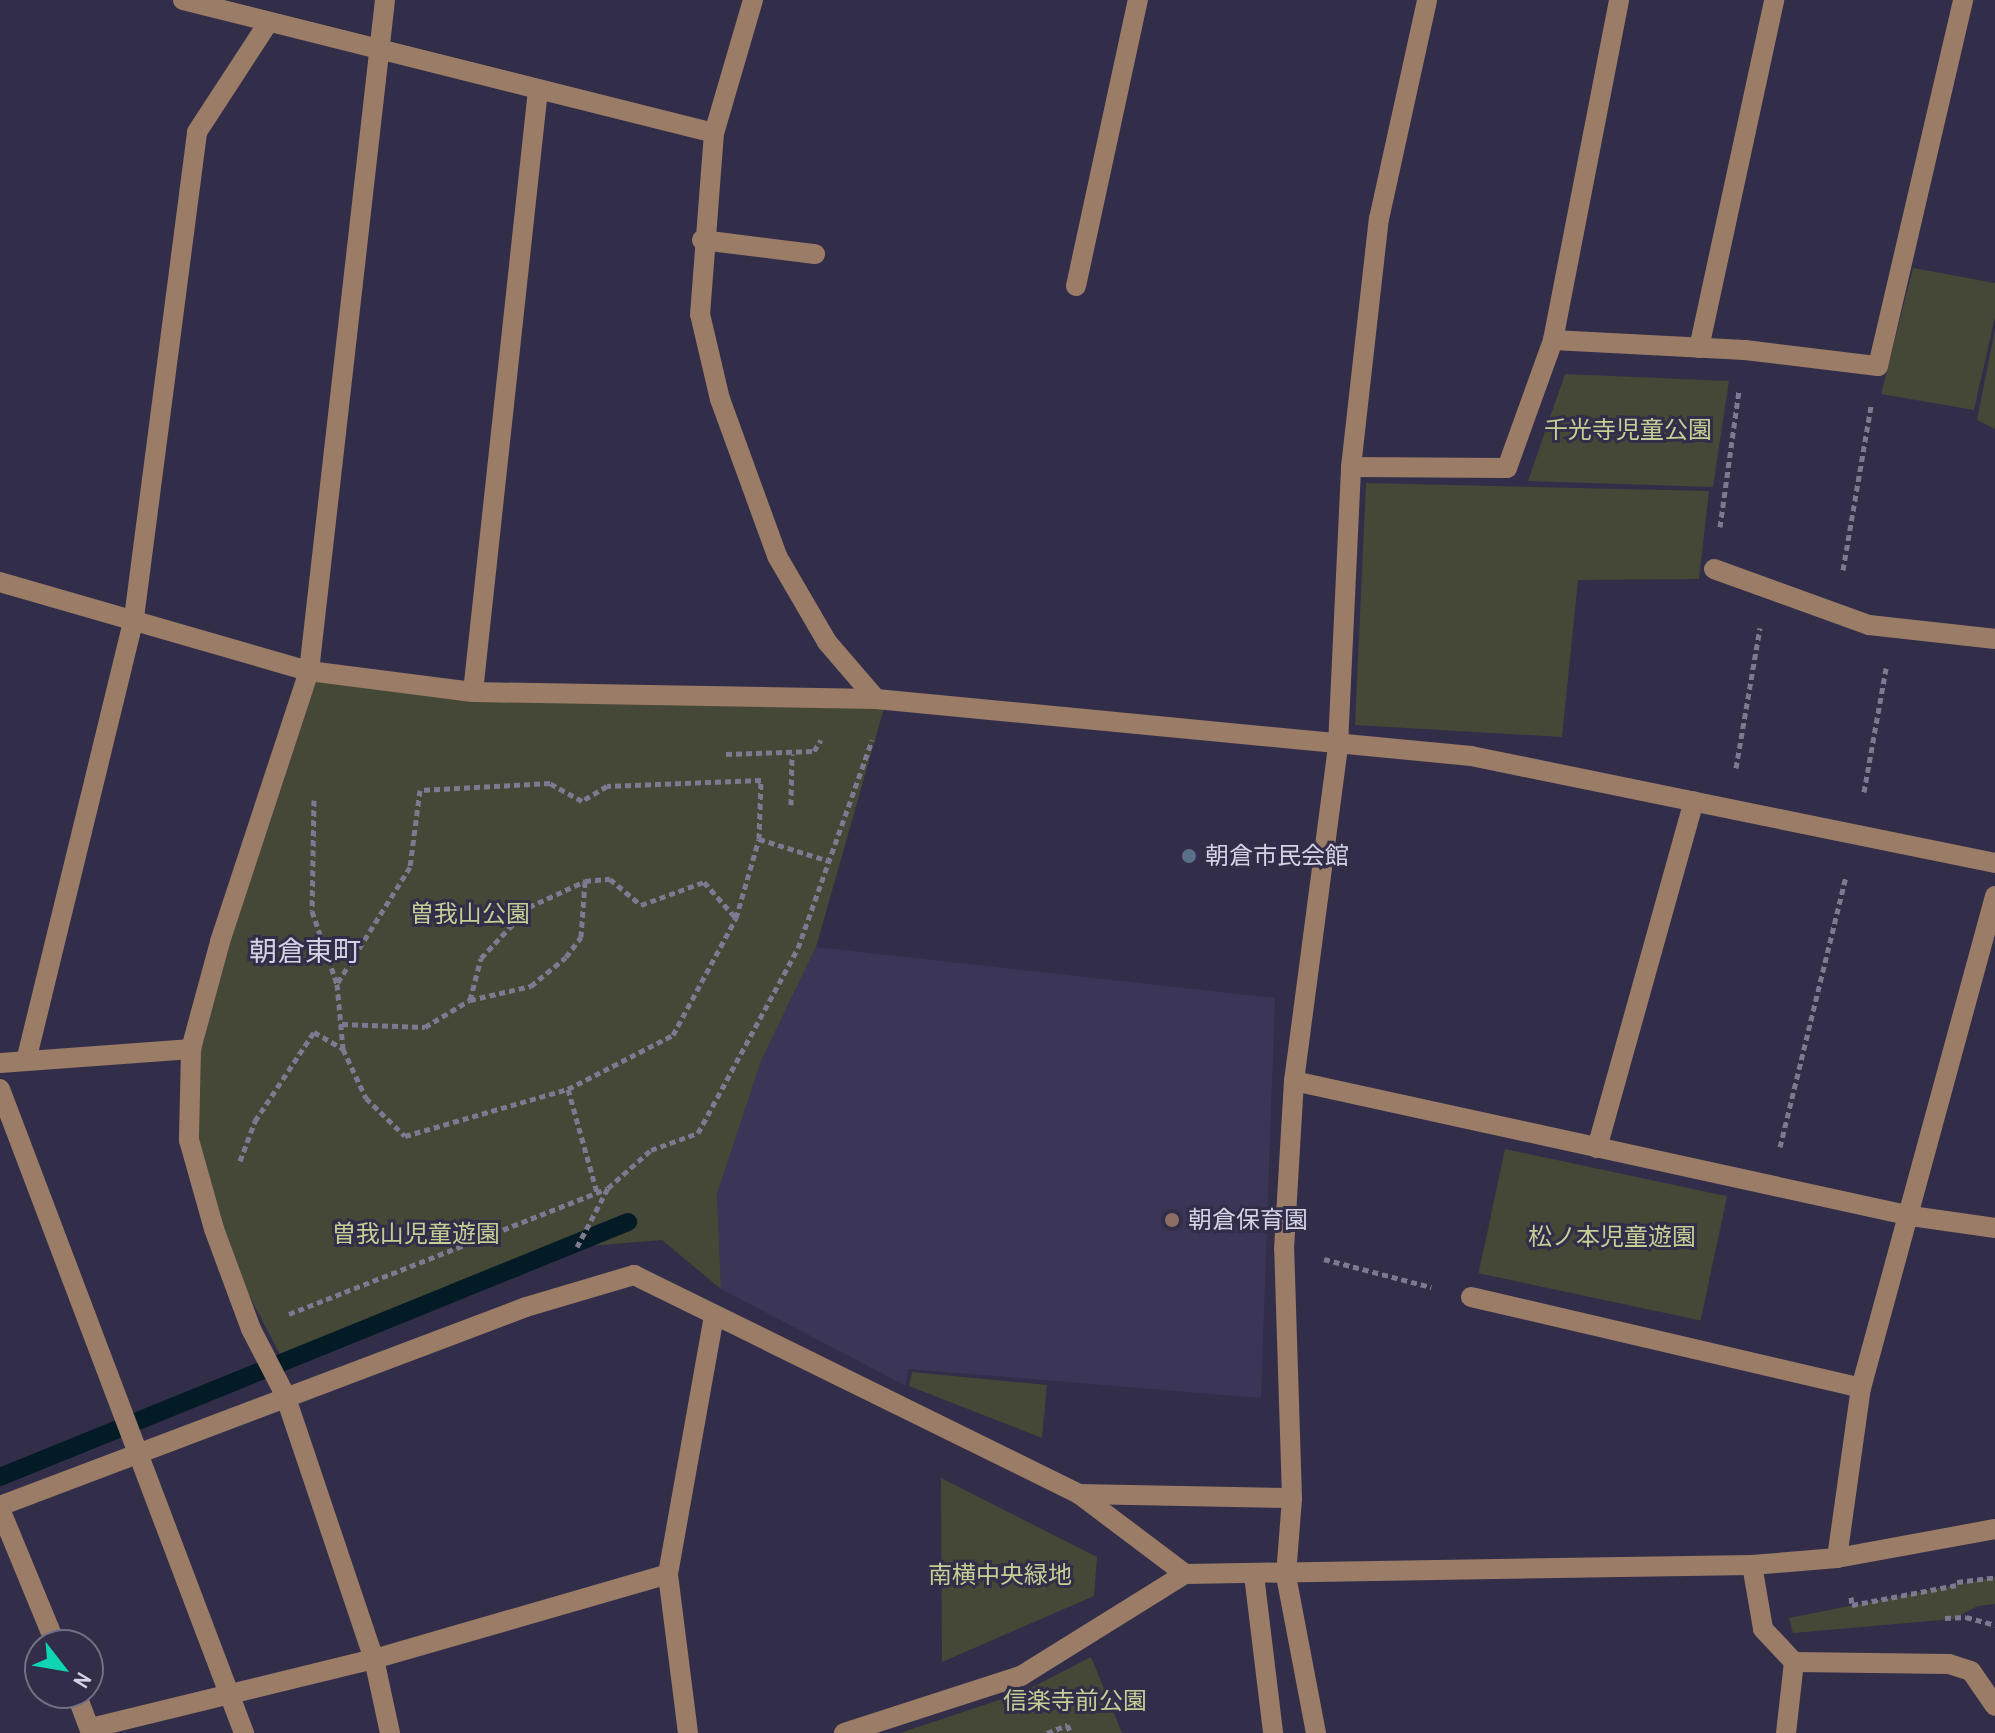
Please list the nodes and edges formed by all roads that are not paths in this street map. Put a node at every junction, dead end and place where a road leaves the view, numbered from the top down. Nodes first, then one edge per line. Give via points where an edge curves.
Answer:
1 (183, 0) edge
2 (385, 0) edge
3 (753, 0) edge
4 (1138, 0) edge
5 (1427, 0) edge
6 (1619, 0) edge
7 (1774, 0) edge
8 (1963, 0) edge
9 (268, 23) junction
10 (377, 50) junction
11 (538, 90) junction
12 (714, 133) junction
13 (702, 240) junction
14 (815, 254) dead end
15 (1076, 286) dead end
16 (1553, 340) junction
17 (1699, 348) junction
18 (1351, 467) junction
19 (1714, 569) road end
20 (0, 582) edge
21 (134, 618) junction
22 (1995, 639) edge
23 (309, 671) junction
24 (473, 692) junction
25 (881, 700) junction
26 (1338, 745) junction
27 (1694, 801) junction
28 (1995, 863) edge
29 (1995, 896) edge
30 (191, 1049) junction
31 (26, 1061) junction
32 (0, 1063) edge
33 (1294, 1081) junction
34 (0, 1089) edge
35 (1597, 1148) junction
36 (1911, 1216) junction
37 (1995, 1228) edge
38 (1471, 1297) road end
39 (714, 1316) junction
40 (281, 1387) junction
41 (1861, 1388) junction
42 (132, 1446) junction
43 (1079, 1494) junction
44 (1292, 1498) junction
45 (0, 1507) edge
46 (1995, 1529) edge
47 (1837, 1558) junction
48 (1752, 1565) junction
49 (668, 1574) junction
50 (1185, 1574) junction
51 (1254, 1575) junction
52 (1286, 1575) junction
53 (50, 1629) edge
54 (374, 1659) junction
55 (1794, 1662) junction
56 (230, 1691) junction
57 (1995, 1704) edge
58 (82, 1709) edge
59 (91, 1730) edge
60 (244, 1733) edge
61 (390, 1733) edge
62 (688, 1733) edge
63 (844, 1733) edge
64 (1273, 1733) edge
65 (1316, 1733) edge
66 (1786, 1733) edge

1 - 9 street
2 - 10 street
3 - 12 street
4 - 15 street
5 - 18 street via 1379,219
6 - 16 street
7 - 17 street
8 - 17 street via 1878,366
9 - 10 street
9 - 21 street via 197,132
10 - 11 street
10 - 23 street
11 - 12 street
11 - 24 street
12 - 13 street
13 - 14 street
13 - 25 street via 700,314 716,385 777,556 827,642
16 - 17 street
16 - 18 street via 1507,468
18 - 26 street
19 - 22 street via 1835,615 1893,628
20 - 21 street
21 - 23 street
21 - 31 street
23 - 24 street
23 - 30 street via 220,942
24 - 25 street
25 - 26 street
26 - 27 street via 1471,756
26 - 33 street
27 - 28 street
27 - 35 street
29 - 36 street
30 - 31 street
30 - 40 street via 189,1140 251,1329
31 - 32 street
33 - 35 street
33 - 44 street via 1284,1249
34 - 42 street
35 - 36 street
36 - 37 street
36 - 41 street
38 - 41 street
39 - 40 street via 634,1275
39 - 43 street
39 - 49 street
40 - 42 street
40 - 54 street
41 - 47 street
42 - 45 street
42 - 56 street
43 - 44 street
43 - 50 street
44 - 52 street
45 - 53 street
46 - 47 street
47 - 48 street
48 - 52 street
48 - 55 street via 1763,1629
49 - 54 street
49 - 62 street
50 - 51 street
50 - 63 street via 1021,1676
51 - 52 street
51 - 64 street
52 - 65 street
54 - 56 street
54 - 61 street
55 - 57 street via 1949,1664 1971,1671
55 - 66 street
56 - 59 street
56 - 60 street
58 - 59 street

